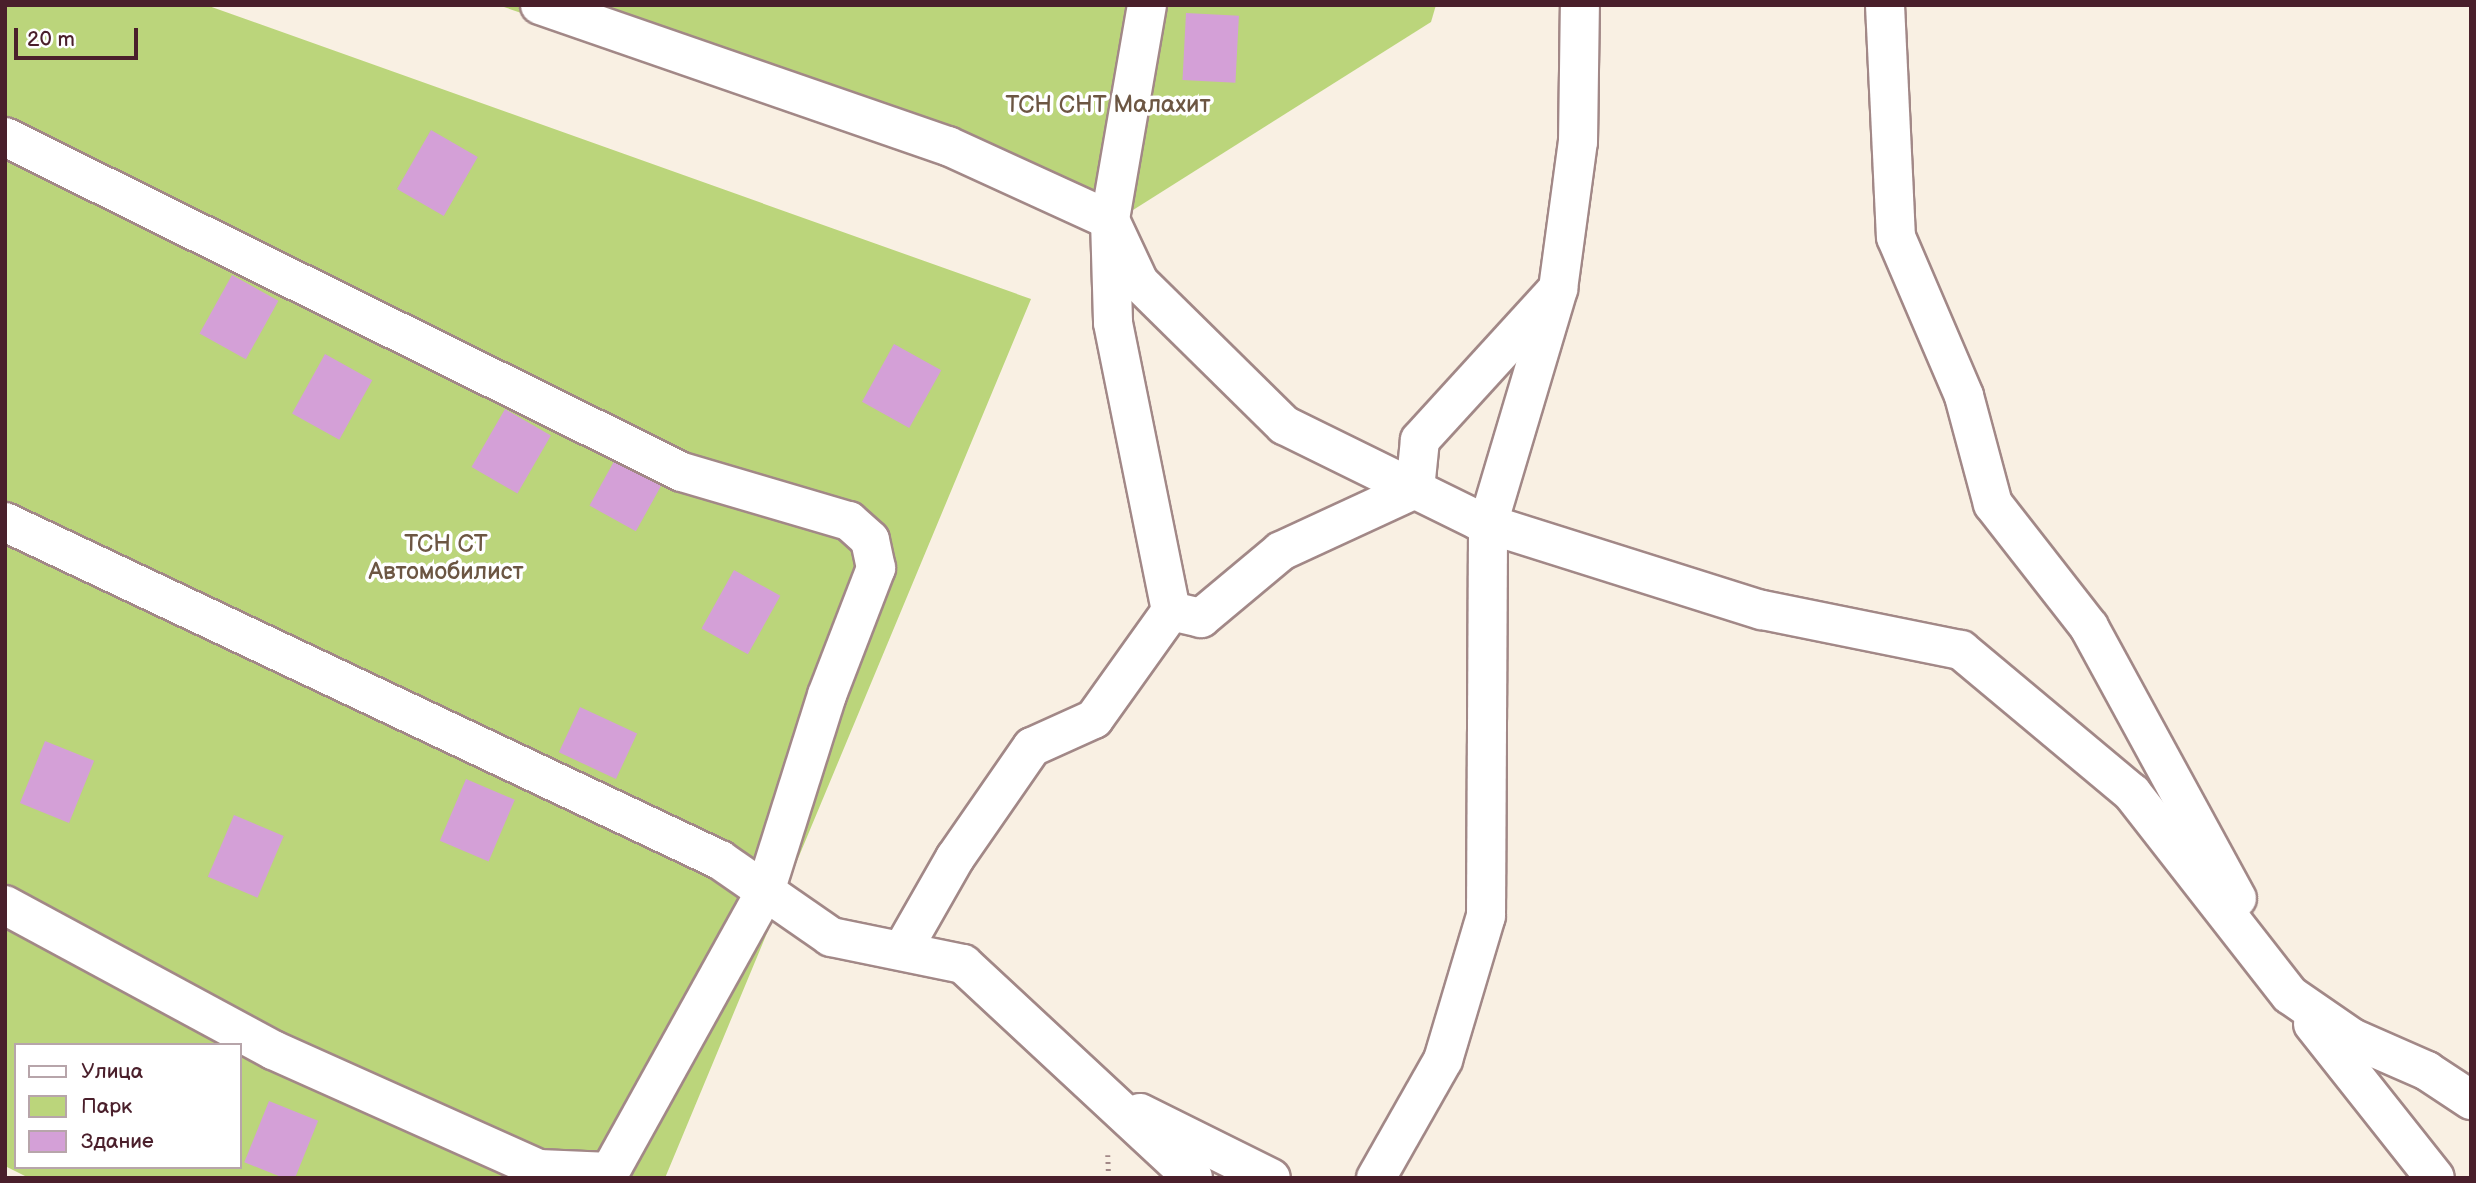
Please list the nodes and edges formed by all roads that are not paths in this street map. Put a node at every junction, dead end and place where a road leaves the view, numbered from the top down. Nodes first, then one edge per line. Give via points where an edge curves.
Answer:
1 (540, 5) edge
2 (1147, 5) edge
3 (1580, 5) edge
4 (1885, 5) edge
5 (5, 137) edge
6 (1110, 219) junction
7 (1559, 289) junction
8 (1415, 489) junction
9 (5, 522) edge
10 (1488, 524) junction
11 (1171, 611) junction
12 (765, 892) junction
13 (5, 905) edge
14 (904, 950) junction
15 (2290, 995) junction
16 (1104, 1095) junction
17 (2471, 1100) edge
18 (1194, 1178) edge
19 (1270, 1178) edge
20 (1376, 1178) edge
21 (2435, 1178) edge

1 - 6 street via 948,146
2 - 6 street
3 - 7 street via 1577,142
4 - 15 street via 1896,237 1965,396 1993,504 2089,627
5 - 12 street via 681,472 861,529 876,568 827,695
6 - 8 street via 1139,282 1283,425
6 - 11 street via 1113,323
7 - 8 street via 1420,440
7 - 10 street
8 - 10 street
8 - 11 street via 1282,551 1201,618
9 - 12 street via 720,860
10 - 15 street via 1762,610 1961,650 2132,793
10 - 20 street via 1486,916 1443,1060
11 - 14 street via 1094,719 1032,747 955,858
12 - 13 street via 610,1172 526,1163 273,1050
12 - 14 street via 831,937
14 - 16 street via 963,964
15 - 17 street via 2352,1038 2427,1071
15 - 21 street
16 - 18 street
16 - 19 street

